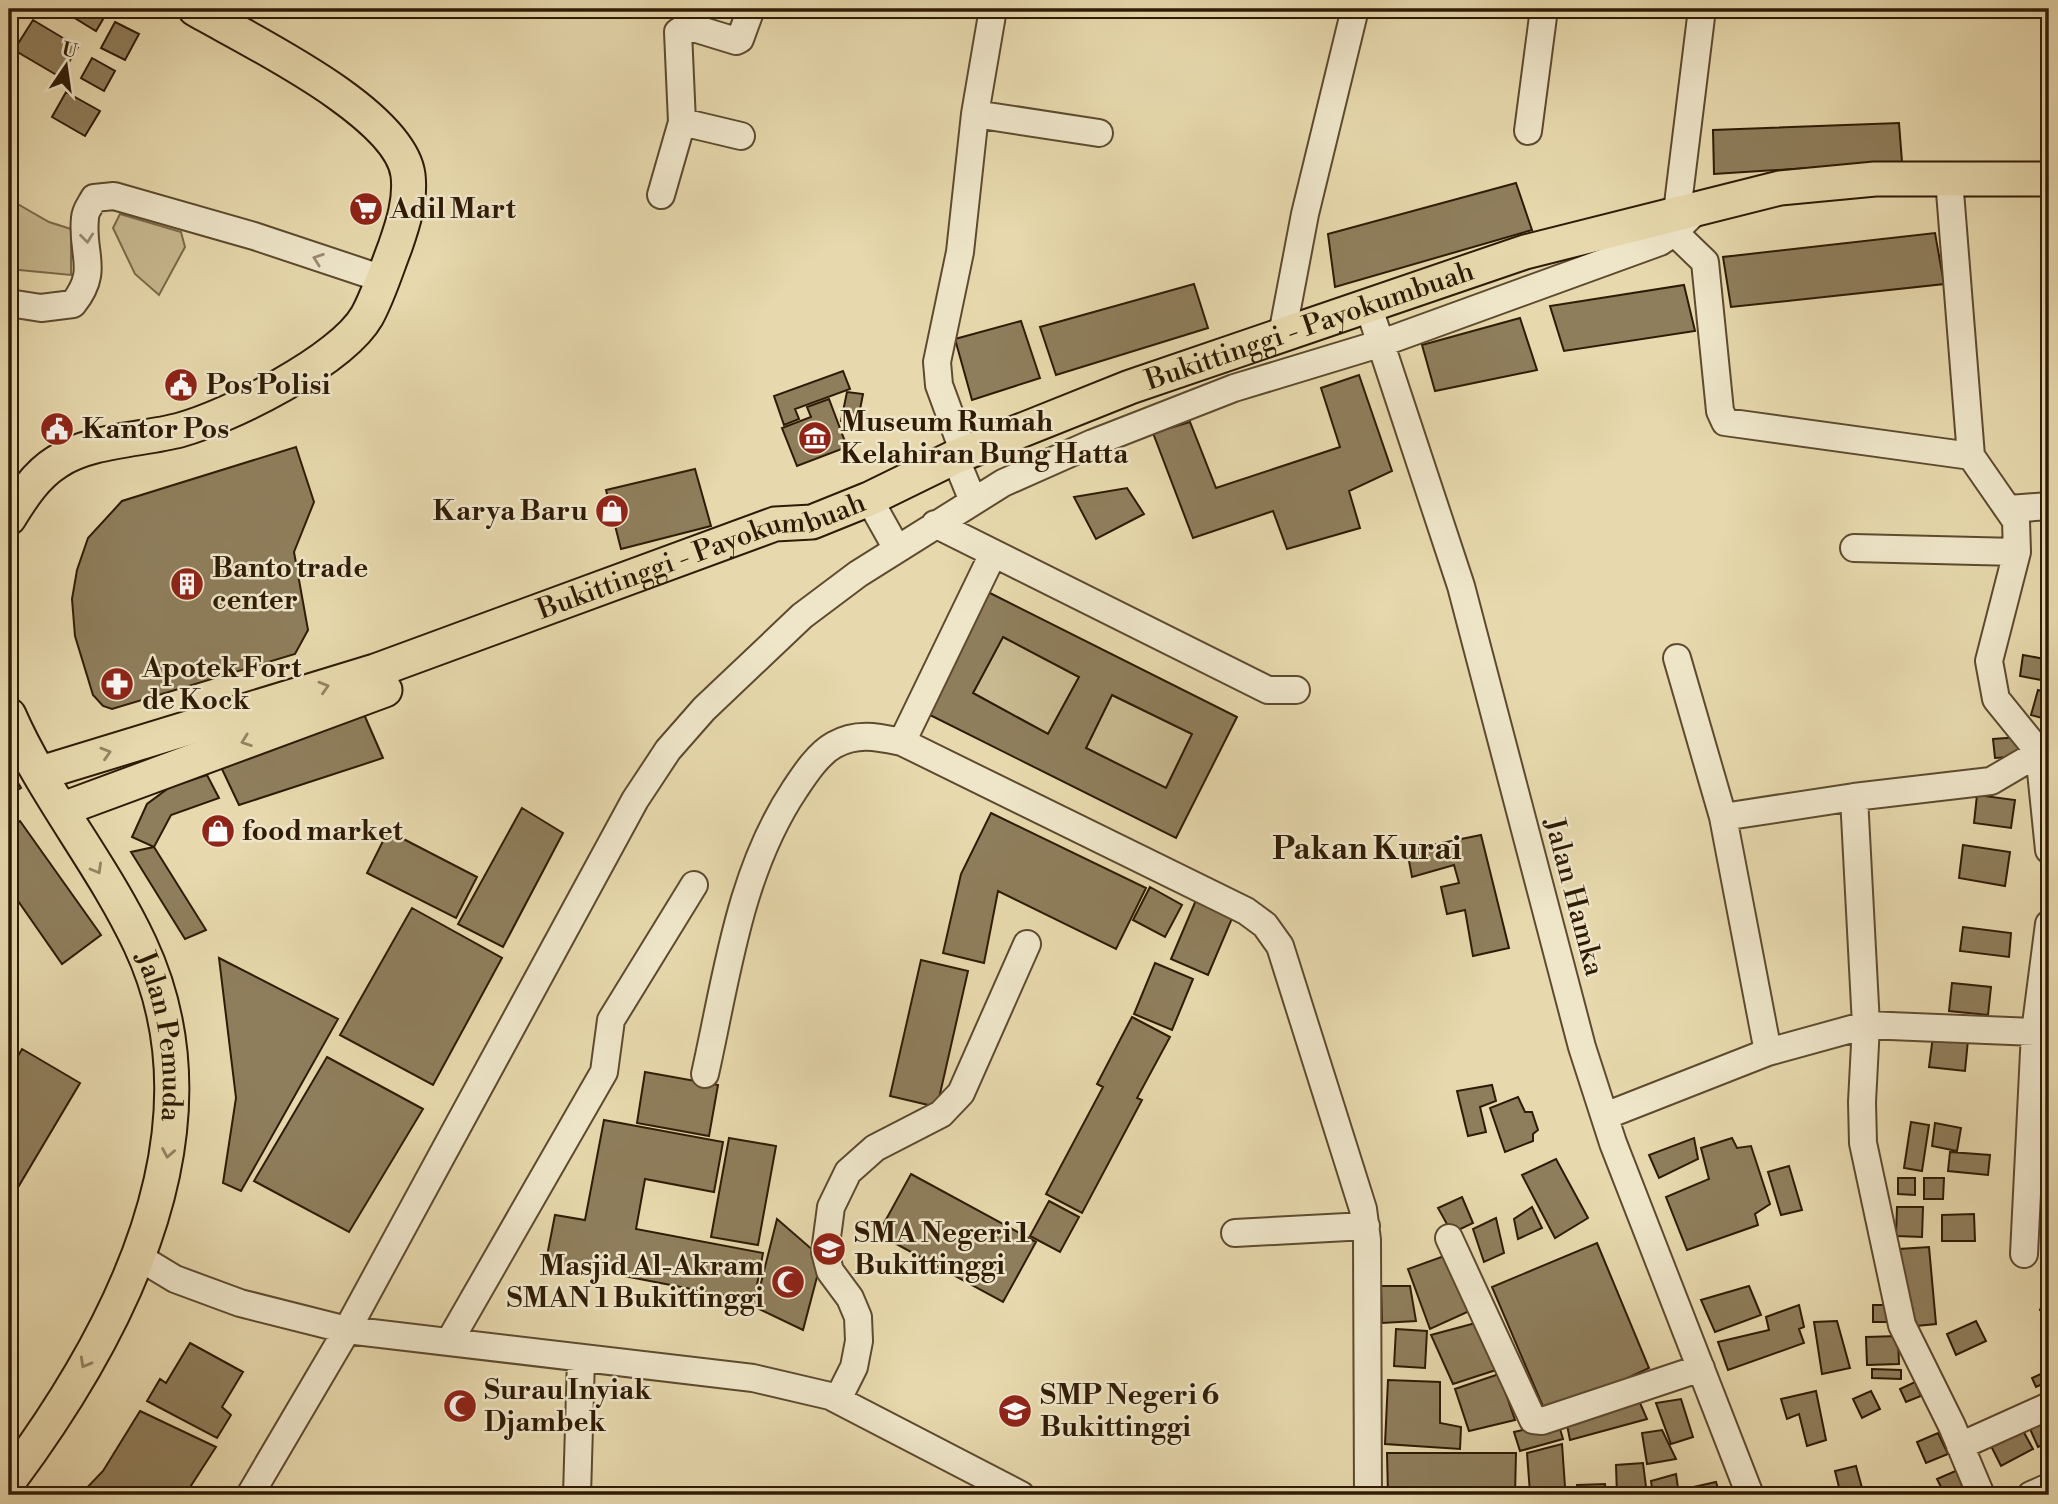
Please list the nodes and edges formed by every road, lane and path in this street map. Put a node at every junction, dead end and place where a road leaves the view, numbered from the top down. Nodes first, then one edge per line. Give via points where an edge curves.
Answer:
1 (195, 9) edge
2 (751, 9) edge
3 (993, 9) edge
4 (1355, 9) edge
5 (1544, 9) edge
6 (1702, 9) edge
7 (975, 114) junction
8 (682, 122) junction
9 (1528, 131) dead end
10 (1099, 133) dead end
11 (741, 136) dead end
12 (1949, 179) junction
13 (2049, 179) edge
14 (661, 195) dead end
15 (1684, 217) junction
16 (383, 279) junction
17 (9, 303) edge
18 (1368, 305) junction
19 (1282, 335) junction
20 (1380, 344) junction
21 (960, 455) junction
22 (1971, 456) junction
23 (869, 499) junction
24 (973, 502) junction
25 (2049, 506) edge
26 (2009, 509) junction
27 (9, 517) edge
28 (812, 522) junction
29 (935, 524) junction
30 (1854, 548) dead end
31 (897, 549) junction
32 (2017, 552) junction
33 (992, 556) junction
34 (1677, 657) dead end
35 (1296, 690) dead end
36 (9, 715) edge
37 (902, 742) junction
38 (2044, 749) edge
39 (41, 773) junction
40 (1854, 797) junction
41 (63, 810) junction
42 (1723, 817) junction
43 (2049, 850) edge
44 (694, 885) dead end
45 (2049, 924) edge
46 (1027, 944) dead end
47 (1866, 1025) junction
48 (2035, 1032) junction
49 (1768, 1052) junction
50 (705, 1074) dead end
51 (1605, 1116) junction
52 (1366, 1226) junction
53 (1235, 1233) dead end
54 (1449, 1238) dead end
55 (2024, 1254) dead end
56 (137, 1256) junction
57 (346, 1330) junction
58 (449, 1342) junction
59 (581, 1359) junction
60 (1701, 1368) junction
61 (838, 1399) junction
62 (2049, 1406) edge
63 (1960, 1446) junction
64 (9, 1481) edge
65 (2049, 1487) edge
66 (250, 1495) edge
67 (577, 1495) edge
68 (1021, 1495) edge
69 (1368, 1495) edge
70 (1750, 1495) edge
71 (1981, 1495) edge
72 (2031, 1495) edge

1 - 16 main road via 346,97 395,147 408,173 406,215
2 - 8 street via 736,41 681,27
3 - 7 street
4 - 19 street via 1307,203
5 - 9 street
6 - 15 street
7 - 10 street
7 - 21 street via 960,252 937,362 939,385
8 - 11 street
8 - 14 street
12 - 13 main road, Bukittinggi - Payokumbuah
12 - 15 main road, Bukittinggi - Payokumbuah via 1875,179 1780,188
12 - 22 street
15 - 18 main road, Bukittinggi - Payokumbuah via 1525,252
15 - 20 street via 1660,242
15 - 22 street via 1705,262 1720,411 1726,422
16 -> 17 street via 114,196 94,198 85,216 90,267 85,288 73,304 41,308
16 - 27 main road via 366,317 340,349 242,405 181,430 96,447 57,461 25,492
18 - 19 main road, Bukittinggi - Payokumbuah
18 - 20 street, Jalan Hamka
19 - 21 main road, Bukittinggi - Payokumbuah via 1130,387
20 - 24 street via 1222,393 1082,448 1003,483
20 - 51 street, Jalan Hamka via 1461,586 1578,1034
21 - 23 main road, Bukittinggi - Payokumbuah
21 - 24 street
22 - 26 street
23 - 28 main road, Bukittinggi - Payokumbuah
23 - 31 street
24 - 29 street
25 - 26 street
26 - 32 street via 2016,521
39 -> 28 main road, Bukittinggi - Payokumbuah via 375,671 775,524
28 -> 41 main road via 779,542
29 - 31 street
29 - 33 street
30 - 32 street
31 - 57 street via 802,616 704,709 668,750 635,800
32 - 38 street via 1989,661 1996,699
33 - 35 street via 1268,690
33 - 37 street
34 - 42 street
36 - 39 main road, Jalan Pemuda
37 - 50 street via 864,735 833,745 808,770 783,808 748,885
37 - 52 street via 1246,911 1265,925 1280,946
38 - 40 street via 1991,781
38 - 43 street
39 - 41 main road, Jalan Pemuda
40 - 42 street
40 - 47 street
41 -> 56 main road, Jalan Pemuda via 140,944 158,991 172,1056 170,1147
42 - 49 street
44 - 58 street via 611,1020 604,1072
45 - 48 street
46 - 61 street via 961,1093 941,1114 875,1148 848,1172 831,1207 825,1252 858,1317 859,1341 854,1367
47 - 48 street
47 - 49 street
47 - 63 street via 1863,1143 1902,1325
48 - 55 street
49 - 51 street
51 - 60 street, Jalan Hamka
52 - 53 street
52 - 69 street
54 - 60 street via 1534,1420
56 - 57 street via 175,1279 240,1303
56 -> 64 main road, Jalan Pemuda via 83,1369 46,1432
57 - 58 street
57 - 66 street
58 - 59 street
59 - 61 street via 753,1378
59 - 67 street
60 - 70 street, Jalan Hamka
61 - 68 street
62 - 63 street
63 - 71 street
65 - 72 street

